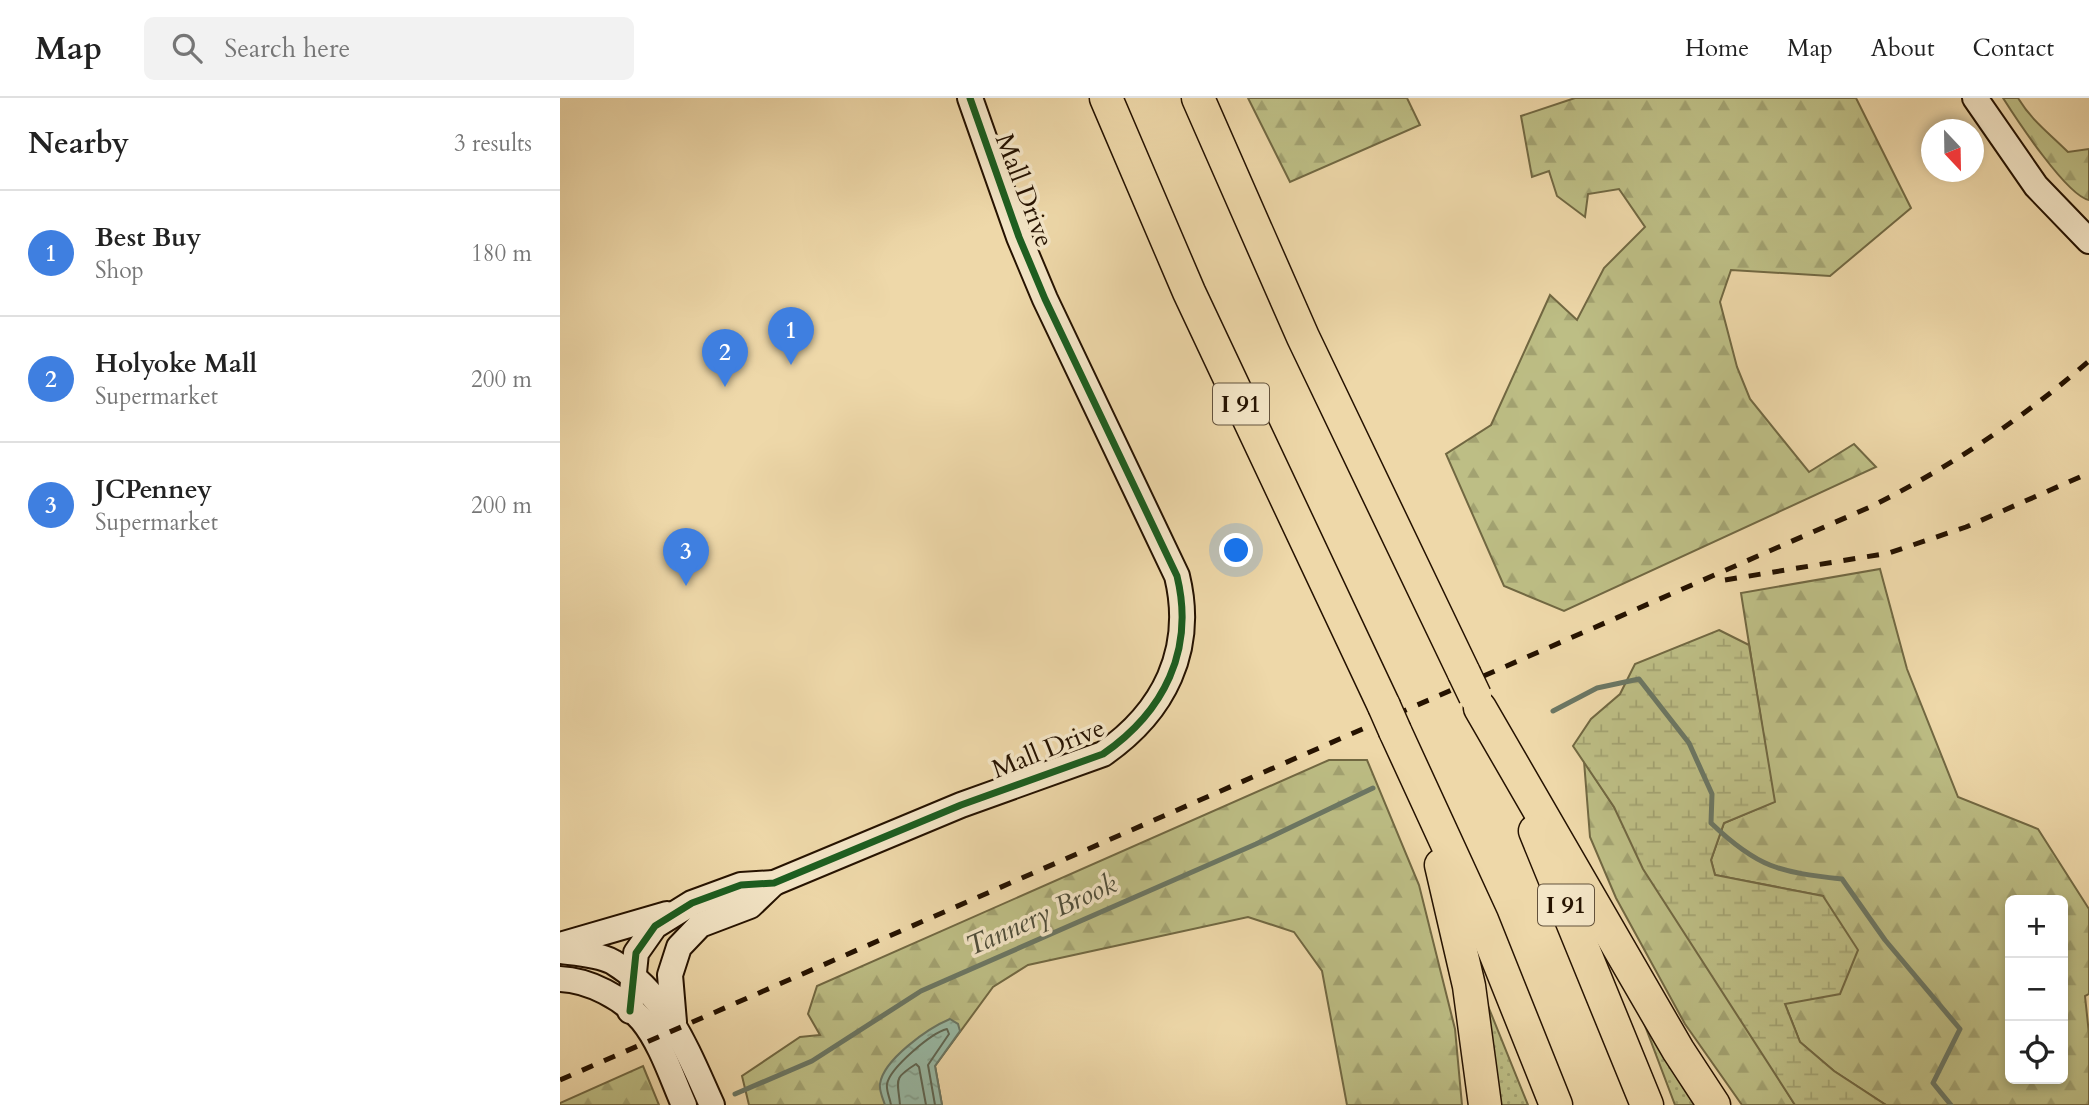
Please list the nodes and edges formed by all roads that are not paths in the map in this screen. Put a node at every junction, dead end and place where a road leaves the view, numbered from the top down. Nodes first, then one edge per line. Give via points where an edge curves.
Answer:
1 (970, 98) edge
2 (1106, 98) edge
3 (1198, 98) edge
4 (1975, 98) edge
5 (2089, 241) edge
6 (1473, 692) junction
7 (1410, 763) junction
8 (774, 883) junction
9 (677, 910) junction
10 (700, 925) junction
11 (560, 945) edge
12 (560, 951) edge
13 (560, 979) edge
14 (634, 979) junction
15 (601, 989) junction
16 (630, 1011) junction
17 (675, 1022) junction
18 (684, 1105) edge
19 (712, 1105) edge
20 (1485, 1105) edge
21 (1556, 1105) edge
22 (1647, 1105) edge
23 (1714, 1105) edge

1 - 8 street, Mall Drive via 1045,299 1153,532 1172,563 1182,596 1181,650 1167,688 1151,711 1103,754 961,805
2 - 7 highway, I 91 via 1189,292
3 - 6 highway, I 91 via 1297,326
4 - 5 street via 2036,186
6 - 22 highway, I 91 via 1549,863
6 - 23 highway
7 - 20 highway via 1462,950
7 - 21 highway, I 91 via 1482,920
8 - 9 street, Mall Drive via 741,885
8 - 10 street, Mall Drive via 750,906
9 - 11 street
9 - 14 street, Mall Drive via 640,944
10 - 14 street via 674,937
10 - 17 street, Mall Drive via 679,947 671,965
12 - 14 street via 612,962
13 - 15 street
14 - 15 street
14 - 16 street, Mall Drive
14 - 17 street
15 - 16 street
16 - 18 street via 651,1034
17 - 19 street

